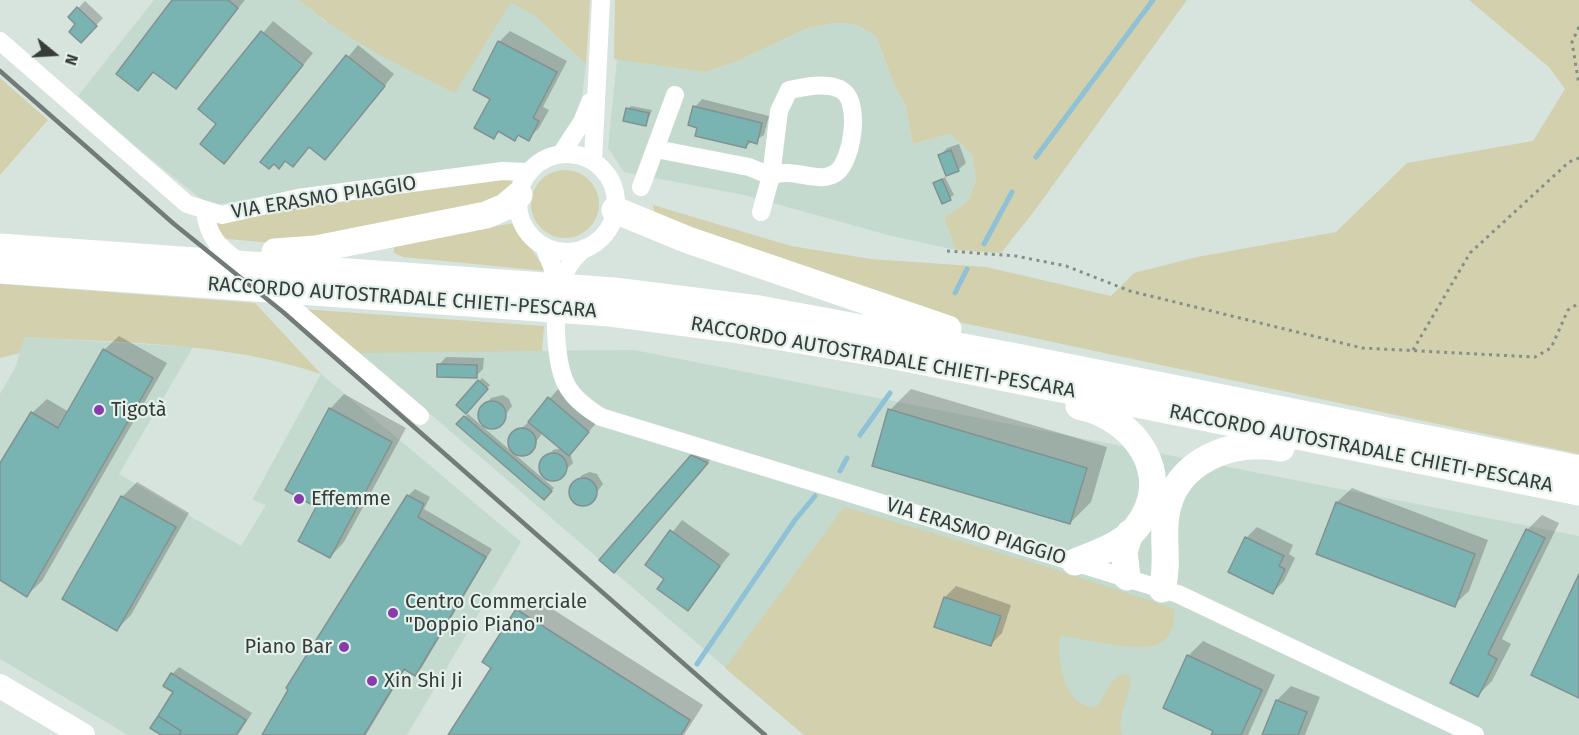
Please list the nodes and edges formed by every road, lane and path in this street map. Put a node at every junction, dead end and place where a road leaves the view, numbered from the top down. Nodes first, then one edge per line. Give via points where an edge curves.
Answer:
1 (601, 0) edge
2 (1579, 27) edge
3 (0, 41) edge
4 (596, 86) junction
5 (1579, 86) edge
6 (675, 95) dead end
7 (656, 149) junction
8 (561, 154) junction
9 (1579, 158) edge
10 (593, 161) junction
11 (771, 176) junction
12 (524, 183) junction
13 (641, 187) dead end
14 (615, 210) junction
15 (205, 212) junction
16 (761, 212) dead end
17 (544, 246) junction
18 (0, 247) edge
19 (585, 249) junction
20 (947, 251) dead end
21 (283, 269) junction
22 (0, 270) edge
23 (560, 286) junction
24 (612, 302) junction
25 (1579, 303) edge
26 (1413, 350) junction
27 (1037, 361) junction
28 (986, 375) junction
29 (420, 416) dead end
30 (1376, 452) junction
31 (1579, 469) edge
32 (1579, 492) edge
33 (1130, 533) junction
34 (1075, 562) junction
35 (1127, 577) junction
36 (1162, 589) junction
37 (0, 686) edge
38 (70, 732) edge
39 (1467, 733) edge

1 - 4 street
2 - 5 path via 1572,42
3 - 15 street, VIA ERASMO PIAGGIO via 187,204
4 - 8 street via 582,122
4 - 10 street
6 - 7 street
7 - 11 street via 749,167
7 - 13 street
8 - 10 street
8 - 12 street via 543,160
9 - 26 path via 1569,162 1470,253
10 - 14 street via 613,185
11 - 11 street via 780,172 825,179 845,164 853,112 852,101 842,90 817,85 789,90 780,111
11 - 16 street
12 - 15 street, VIA ERASMO PIAGGIO via 502,171 298,198 222,215
12 - 17 street via 518,205 523,224
12 - 21 highway via 505,207 486,215 316,249
14 - 19 street via 602,237
14 - 27 highway via 687,240 918,320 1017,345
15 - 29 street via 213,241
17 - 19 street via 564,252
17 - 23 street, VIA ERASMO PIAGGIO
18 - 21 highway, RACCORDO AUTOSTRADALE CHIETI-PESCARA
19 - 23 street, VIA ERASMO PIAGGIO via 570,264
20 - 26 path via 1016,256 1066,266 1131,291 1223,316 1362,348
21 - 22 highway, RACCORDO AUTOSTRADALE CHIETI-PESCARA via 184,283
21 - 24 highway, RACCORDO AUTOSTRADALE CHIETI-PESCARA via 503,295
23 - 34 street, VIA ERASMO PIAGGIO via 556,346 563,376 575,398 601,417
24 - 27 highway, RACCORDO AUTOSTRADALE CHIETI-PESCARA via 759,309
24 - 28 highway, RACCORDO AUTOSTRADALE CHIETI-PESCARA
25 - 26 path via 1568,310 1551,348 1535,357
27 - 31 highway, RACCORDO AUTOSTRADALE CHIETI-PESCARA
28 - 30 highway, RACCORDO AUTOSTRADALE CHIETI-PESCARA
28 - 33 highway via 1008,392 1087,408 1126,427 1147,459 1151,485 1148,506
30 - 32 highway, RACCORDO AUTOSTRADALE CHIETI-PESCARA
30 - 36 highway via 1355,463 1250,445 1223,450 1204,459 1178,484 1168,506
33 - 34 highway
33 - 35 highway via 1124,560
34 - 35 street, VIA ERASMO PIAGGIO
35 - 36 street, VIA ERASMO PIAGGIO
36 - 39 street, VIA ERASMO PIAGGIO via 1221,612
37 - 38 main road

